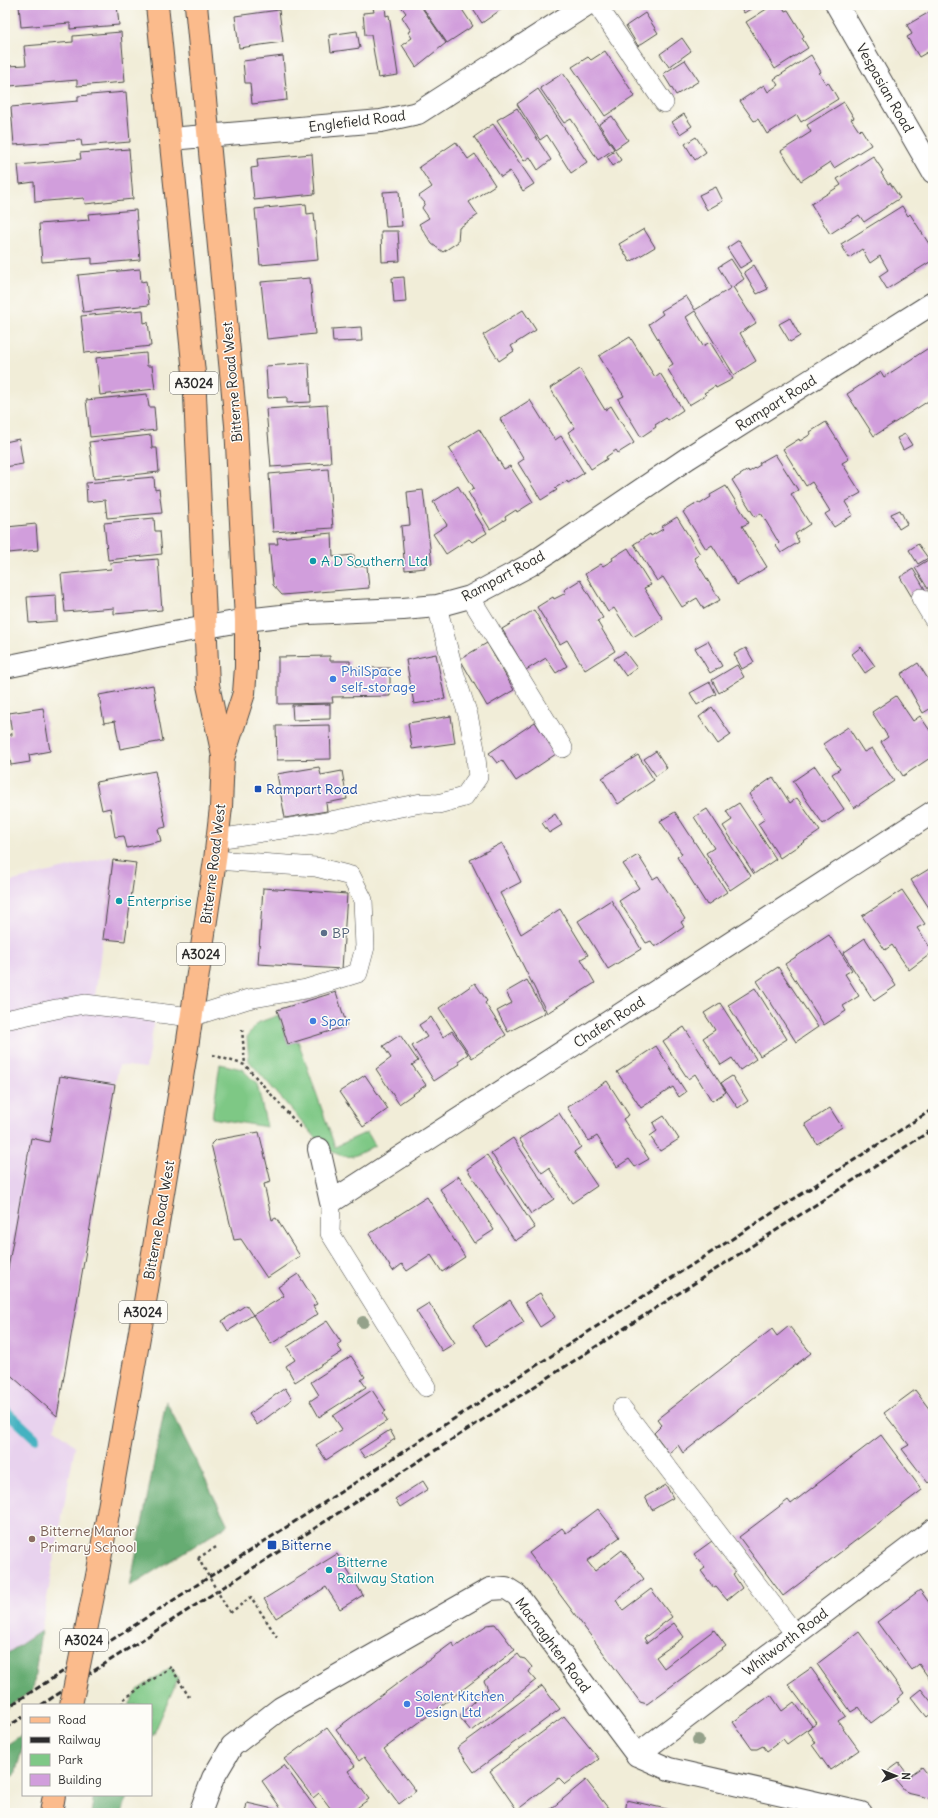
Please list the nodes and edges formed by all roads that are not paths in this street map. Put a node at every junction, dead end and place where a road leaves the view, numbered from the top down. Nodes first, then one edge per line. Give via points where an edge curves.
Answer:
1 (156, 5) edge
2 (196, 5) edge
3 (586, 5) edge
4 (597, 5) edge
5 (837, 5) edge
6 (664, 103) dead end
7 (210, 136) junction
8 (170, 139) junction
9 (933, 172) edge
10 (933, 303) edge
11 (470, 597) junction
12 (921, 598) dead end
13 (437, 606) junction
14 (933, 618) edge
15 (246, 620) junction
16 (206, 628) junction
17 (5, 667) edge
18 (563, 748) dead end
19 (224, 756) junction
20 (933, 812) edge
21 (217, 838) junction
22 (215, 860) junction
23 (191, 1018) junction
24 (5, 1020) edge
25 (319, 1149) road end
26 (331, 1202) junction
27 (426, 1386) dead end
28 (622, 1408) dead end
29 (933, 1530) edge
30 (795, 1634) junction
31 (71, 1704) edge
32 (637, 1756) junction
33 (54, 1796) edge
34 (51, 1813) edge
35 (200, 1813) edge
36 (861, 1813) edge

1 - 8 main road, Bitterne Road West / A3024
2 - 7 main road, Bitterne Road West / A3024
3 - 7 street, Englefield Road via 418,113 381,121
4 - 6 lane
5 - 9 street, Vespasian Road
7 - 8 street, Englefield Road
7 - 15 main road, Bitterne Road West / A3024 via 236,425
8 - 16 main road, Bitterne Road West / A3024 via 194,373
10 - 11 street, Rampart Road via 688,458 530,565
11 - 13 street, Rampart Road
11 - 18 lane
12 - 14 lane
13 - 15 street, Rampart Road via 308,613
13 - 21 lane via 475,749 478,777 464,797 438,804 421,803 315,824
15 - 16 street, Rampart Road
15 - 19 main road, Bitterne Road West / A3024 via 244,693
16 - 17 street, Rampart Road
16 - 19 main road, Bitterne Road West / A3024 via 208,685
19 - 21 main road, Bitterne Road West / A3024
20 - 26 street, Chafen Road
21 - 22 main road, Bitterne Road West / A3024
22 - 23 main road, Bitterne Road West / A3024
22 - 23 lane via 316,867 351,876 363,900 365,947 358,973 306,989 241,1002
23 - 24 lane via 85,1004
23 - 31 main road, Bitterne Road West / A3024, bridge via 141,1328 97,1576
25 - 26 street
26 - 27 lane via 330,1233
28 - 30 lane
29 - 30 street, Whitworth Road
30 - 32 street, Whitworth Road
32 - 35 street, Macnaghten Road via 517,1595 506,1588 490,1589 281,1708 232,1746 213,1778
32 - 36 street via 669,1769
33 - 34 main road

